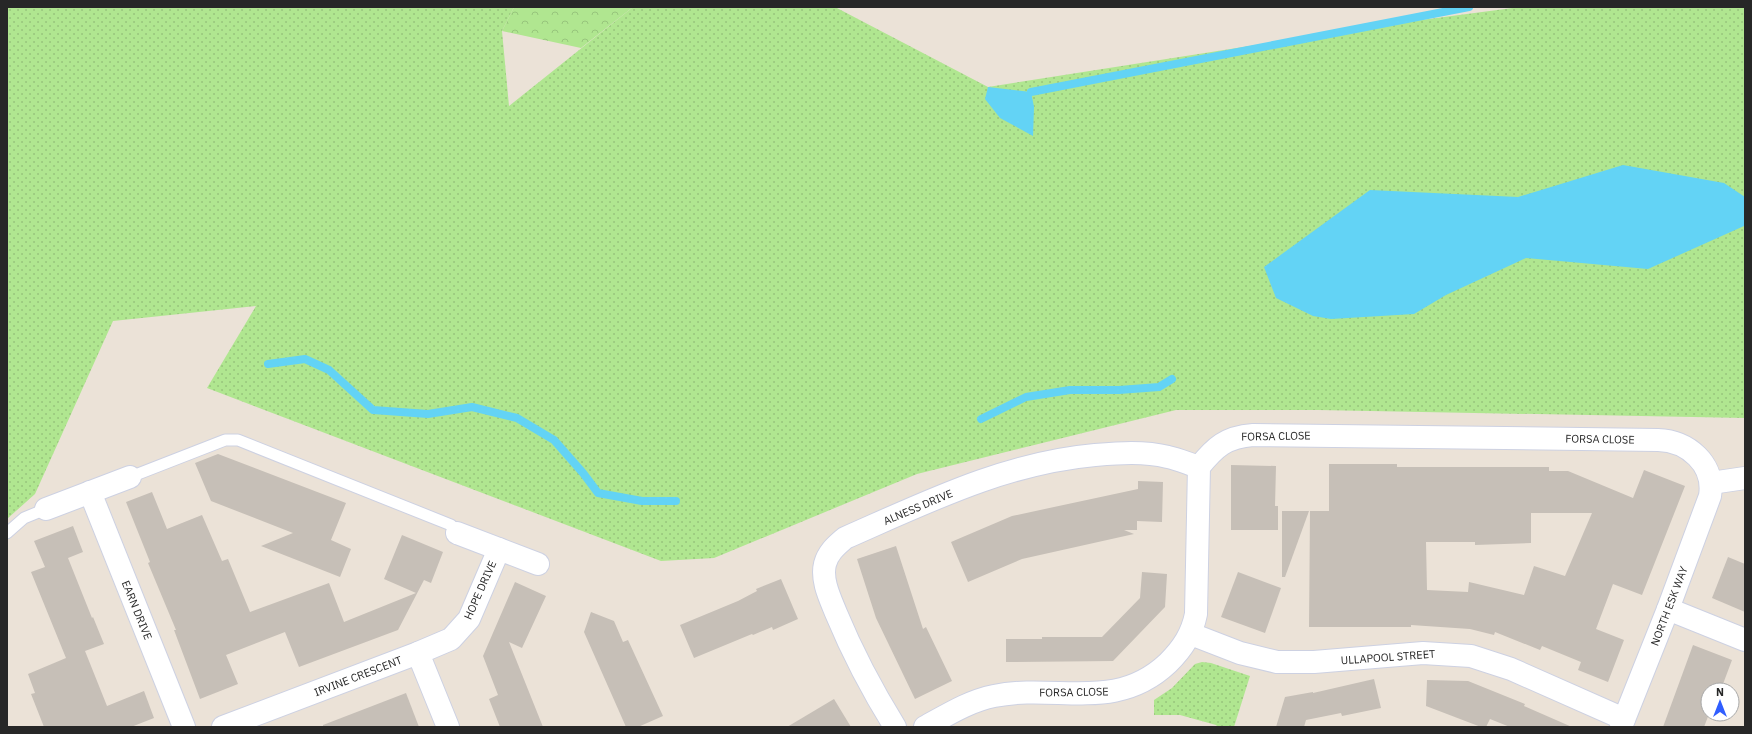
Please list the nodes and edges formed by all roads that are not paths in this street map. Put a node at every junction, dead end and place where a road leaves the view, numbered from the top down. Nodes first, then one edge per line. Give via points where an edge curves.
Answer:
1 (1199, 467) junction
2 (130, 477) joint
3 (1745, 478) edge
4 (1711, 483) junction
5 (90, 492) junction
6 (46, 509) joint
7 (7, 533) edge
8 (457, 533) joint
9 (499, 549) junction
10 (538, 564) dead end
11 (1668, 609) junction
12 (1190, 634) junction
13 (1745, 640) edge
14 (418, 653) junction
15 (1623, 723) edge
16 (184, 727) edge
17 (223, 727) edge
18 (448, 727) edge
19 (895, 727) edge
20 (925, 727) edge

1 - 4 street, FORSA CLOSE via 1225,441 1253,435 1658,440 1678,443 1693,452 1703,463
1 - 12 street, FORSA CLOSE via 1196,614
1 - 19 street, ALNESS DRIVE via 1168,457 1140,453 1051,460 971,484 845,538 837,544 825,565 825,583 851,650
2 - 5 street
2 - 8 lane via 225,440 238,440 451,525
3 - 4 street
4 - 11 street, NORTH ESK WAY via 1707,506
5 - 6 street
5 - 16 street, EARN DRIVE
6 - 7 lane via 24,518
8 - 9 street, HOPE DRIVE
9 - 10 street, HOPE DRIVE
9 - 14 street, HOPE DRIVE via 469,619 450,639
11 - 13 street
11 - 15 street, NORTH ESK WAY
12 - 15 street, ULLAPOOL STREET via 1240,653 1277,662 1314,662 1423,653 1471,656 1511,669
12 - 20 street, FORSA CLOSE via 1179,651 1162,668 1134,686 1104,693 994,696 960,708
14 - 17 street, IRVINE CRESCENT
14 - 18 street

